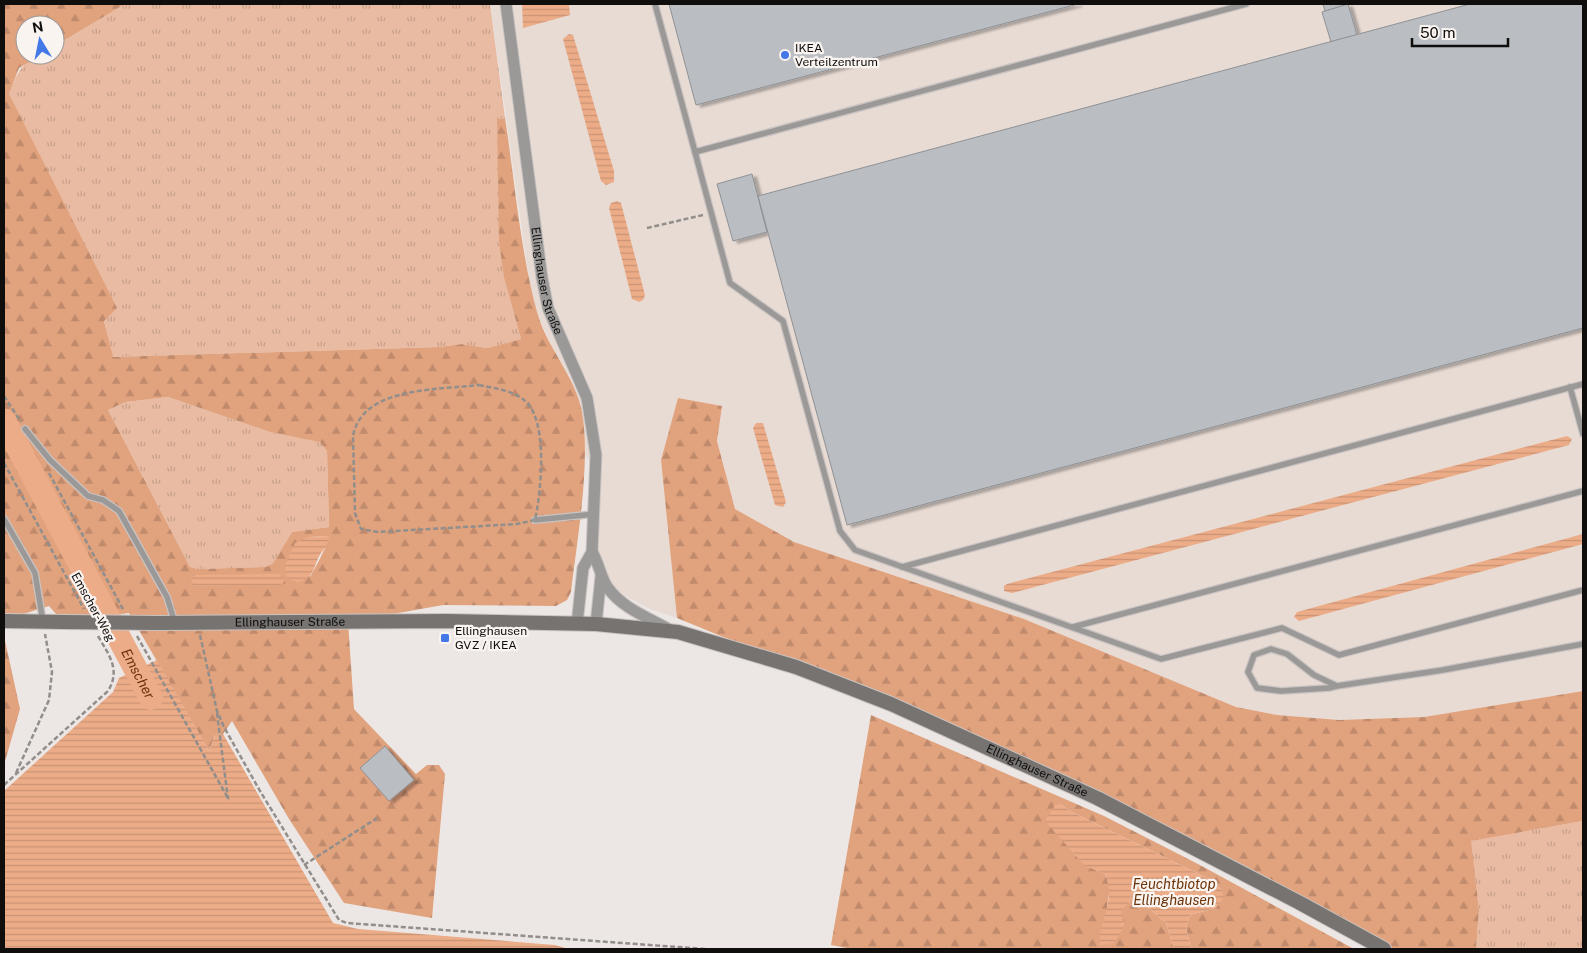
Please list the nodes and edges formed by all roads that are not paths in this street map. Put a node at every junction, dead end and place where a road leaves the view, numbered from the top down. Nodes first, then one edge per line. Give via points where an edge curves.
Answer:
1 (506, 4) edge
2 (654, 4) edge
3 (1246, 4) edge
4 (695, 152) junction
5 (1583, 384) edge
6 (1570, 387) junction
7 (26, 429) road end
8 (1583, 434) edge
9 (1583, 491) edge
10 (595, 514) junction
11 (4, 519) edge
12 (535, 520) road end
13 (592, 552) junction
14 (902, 567) junction
15 (601, 571) junction
16 (1583, 590) edge
17 (4, 621) edge
18 (43, 622) junction
19 (175, 623) junction
20 (577, 624) junction
21 (596, 624) junction
22 (1072, 627) junction
23 (672, 631) junction
24 (1583, 644) edge
25 (1337, 686) junction
26 (1384, 949) edge

1 - 10 street, Ellinghauser Straße via 548,308 587,398 596,455
2 - 4 lane
3 - 4 lane
4 - 14 lane via 730,283 783,321 840,531 855,550
5 - 6 lane
6 - 8 lane
6 - 14 lane
7 - 19 lane via 50,460 88,496 103,500 119,511 167,597
9 - 22 lane
10 - 12 lane
10 - 13 street, Ellinghauser Straße
11 - 18 lane via 35,573
13 - 15 street, Ellinghauser Straße
13 - 20 street, Ellinghauser Straße via 583,568
14 - 22 lane
15 - 21 street
15 - 23 street, Ellinghauser Straße via 607,587 623,604
16 - 22 lane via 1339,655 1282,628 1161,659
17 - 18 main road, Ellinghauser Straße
18 - 19 main road, Ellinghauser Straße, bridge
19 - 20 main road, Ellinghauser Straße via 447,621
20 - 21 main road, Ellinghauser Straße
21 - 23 main road, Ellinghauser Straße
23 - 26 main road, Ellinghauser Straße via 796,667 891,704 1098,798
24 - 25 lane
25 - 25 lane via 1281,691 1257,688 1248,672 1254,655 1271,649 1287,654 1314,675

